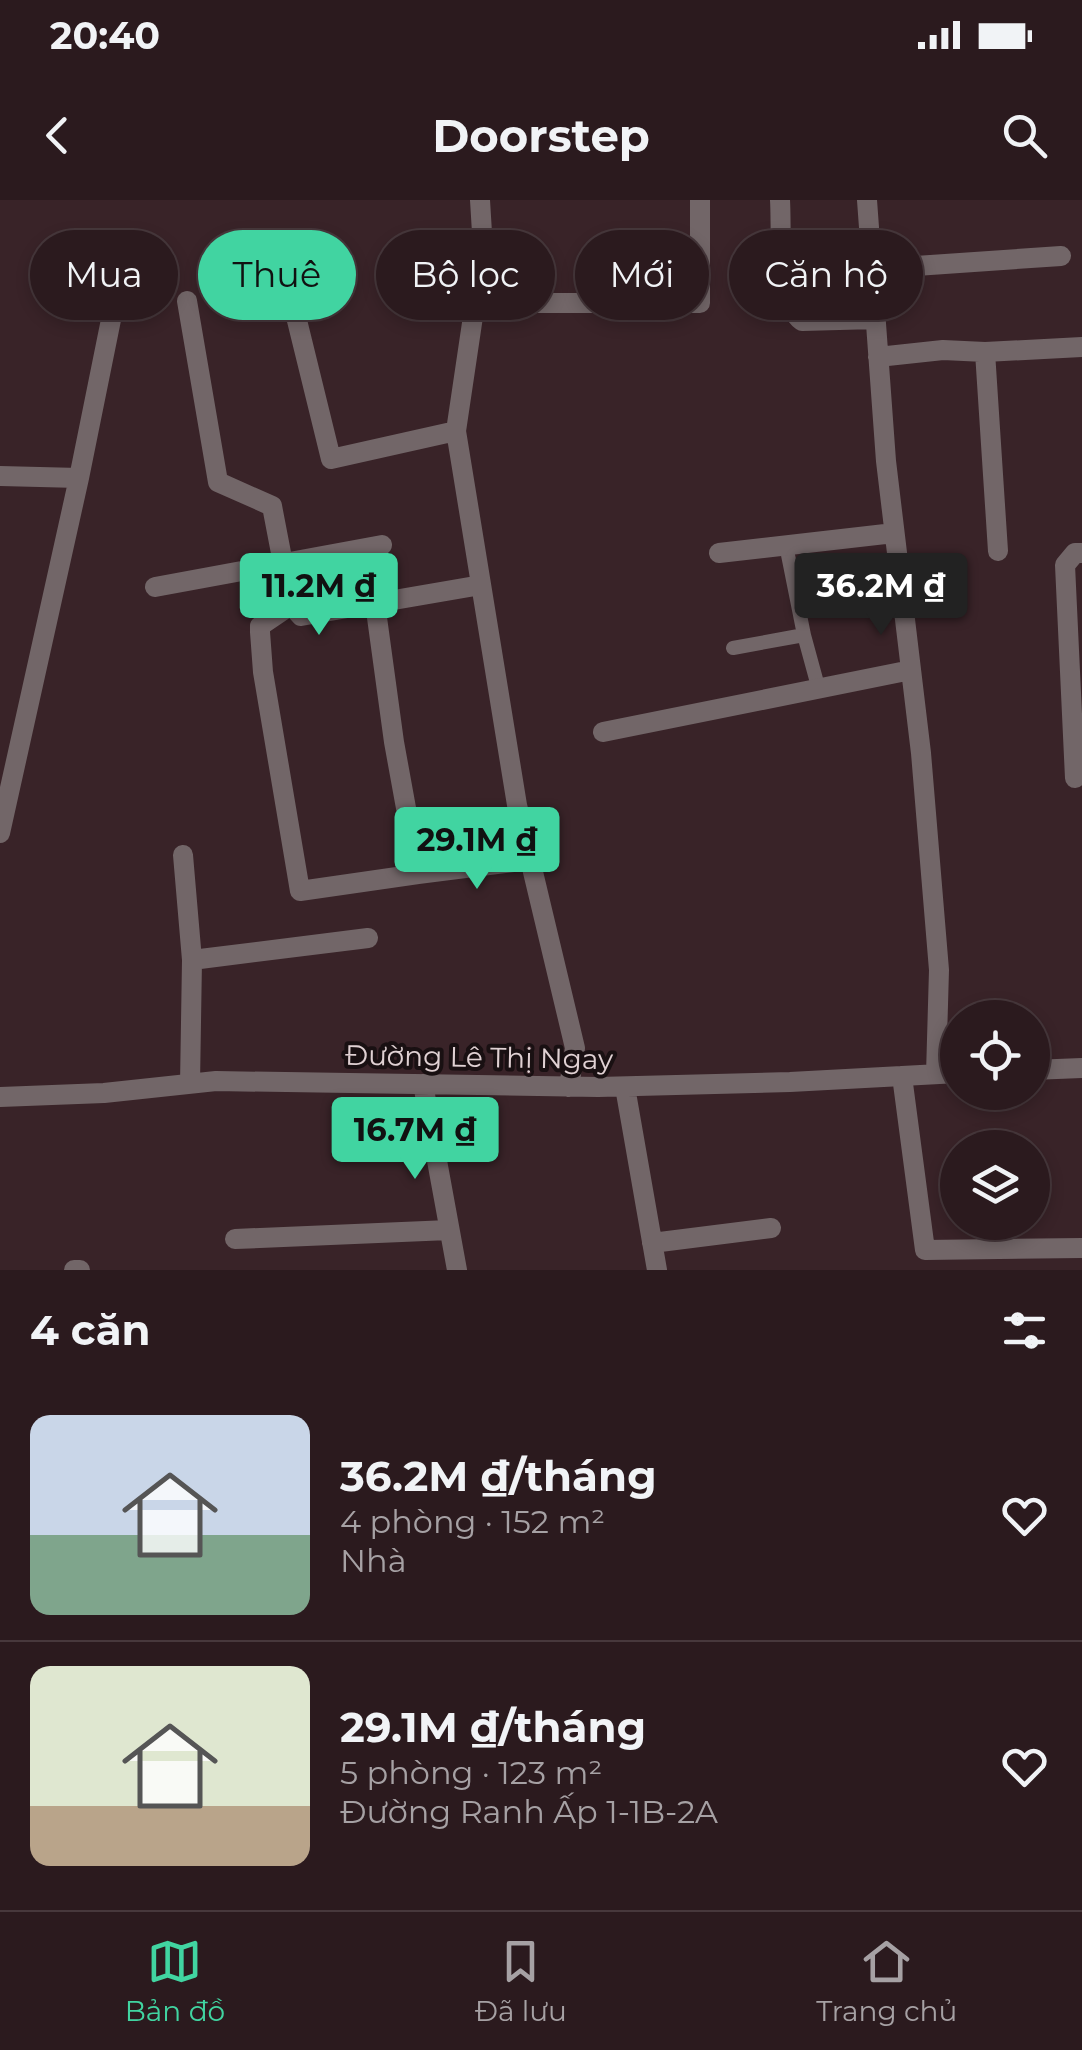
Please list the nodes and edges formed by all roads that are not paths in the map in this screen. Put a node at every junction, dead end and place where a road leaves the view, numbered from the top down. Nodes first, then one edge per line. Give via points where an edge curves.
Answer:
1 (480, 200) edge
2 (700, 200) edge
3 (780, 200) edge
4 (867, 200) edge
5 (482, 230) edge
6 (782, 230) edge
7 (869, 230) edge
8 (1060, 256) dead end
9 (923, 265) edge
10 (187, 301) dead end
11 (555, 303) edge
12 (111, 320) edge
13 (297, 320) edge
14 (474, 320) edge
15 (801, 320) edge
16 (876, 320) joint
17 (1082, 347) edge
18 (985, 352) junction
19 (878, 357) junction
20 (456, 431) junction
21 (0, 476) edge
22 (79, 478) junction
23 (894, 533) junction
24 (382, 545) dead end
25 (786, 545) junction
26 (998, 551) dead end
27 (719, 552) dead end
28 (1082, 553) edge
29 (282, 564) junction
30 (481, 585) junction
31 (155, 588) dead end
32 (374, 603) junction
33 (291, 605) junction
34 (804, 635) junction
35 (732, 648) dead end
36 (911, 670) junction
37 (820, 690) junction
38 (603, 732) dead end
39 (1075, 778) dead end
40 (0, 833) edge
41 (183, 856) dead end
42 (530, 860) junction
43 (418, 874) junction
44 (368, 938) dead end
45 (192, 960) junction
46 (941, 1000) edge
47 (1082, 1068) edge
48 (1050, 1069) edge
49 (940, 1074) edge
50 (902, 1076) junction
51 (190, 1084) junction
52 (423, 1084) junction
53 (569, 1087) junction
54 (624, 1087) junction
55 (0, 1098) edge
56 (772, 1228) dead end
57 (448, 1230) junction
58 (235, 1239) dead end
59 (652, 1243) junction
60 (1082, 1248) edge
61 (924, 1260) edge
62 (457, 1270) edge
63 (657, 1270) edge

1 - 5 street
2 - 11 street via 700,303
3 - 6 street
4 - 7 street
8 - 9 street
10 - 29 street via 218,482 272,506
12 - 22 street
13 - 20 street via 331,459
14 - 20 street
15 - 16 street
16 - 19 street
17 - 18 street
18 - 19 street
18 - 26 street
19 - 23 street
20 - 30 street
21 - 22 street
22 - 40 street
23 - 25 street
23 - 36 street
24 - 29 street
25 - 27 street
25 - 34 lane
28 - 39 street via 1065,565
29 - 31 street
29 - 33 street
30 - 32 street
30 - 42 street
32 - 33 street via 301,616
32 - 43 street
33 - 43 street via 260,632 300,891
34 - 35 lane
34 - 37 lane
36 - 37 street
36 - 46 street
37 - 38 street
41 - 45 street
42 - 43 street
42 - 53 street via 575,1048
44 - 45 street
45 - 51 street
47 - 48 street
49 - 50 street, Đường Lê Thị Ngay
50 - 54 street, Đường Lê Thị Ngay
50 - 61 street
51 - 52 street, Đường Lê Thị Ngay
51 - 55 street, Đường Lê Thị Ngay
52 - 53 street, Đường Lê Thị Ngay
52 - 57 street
53 - 54 street, Đường Lê Thị Ngay
54 - 59 street
56 - 59 street
57 - 58 street
57 - 62 street
59 - 63 street
60 - 61 street

